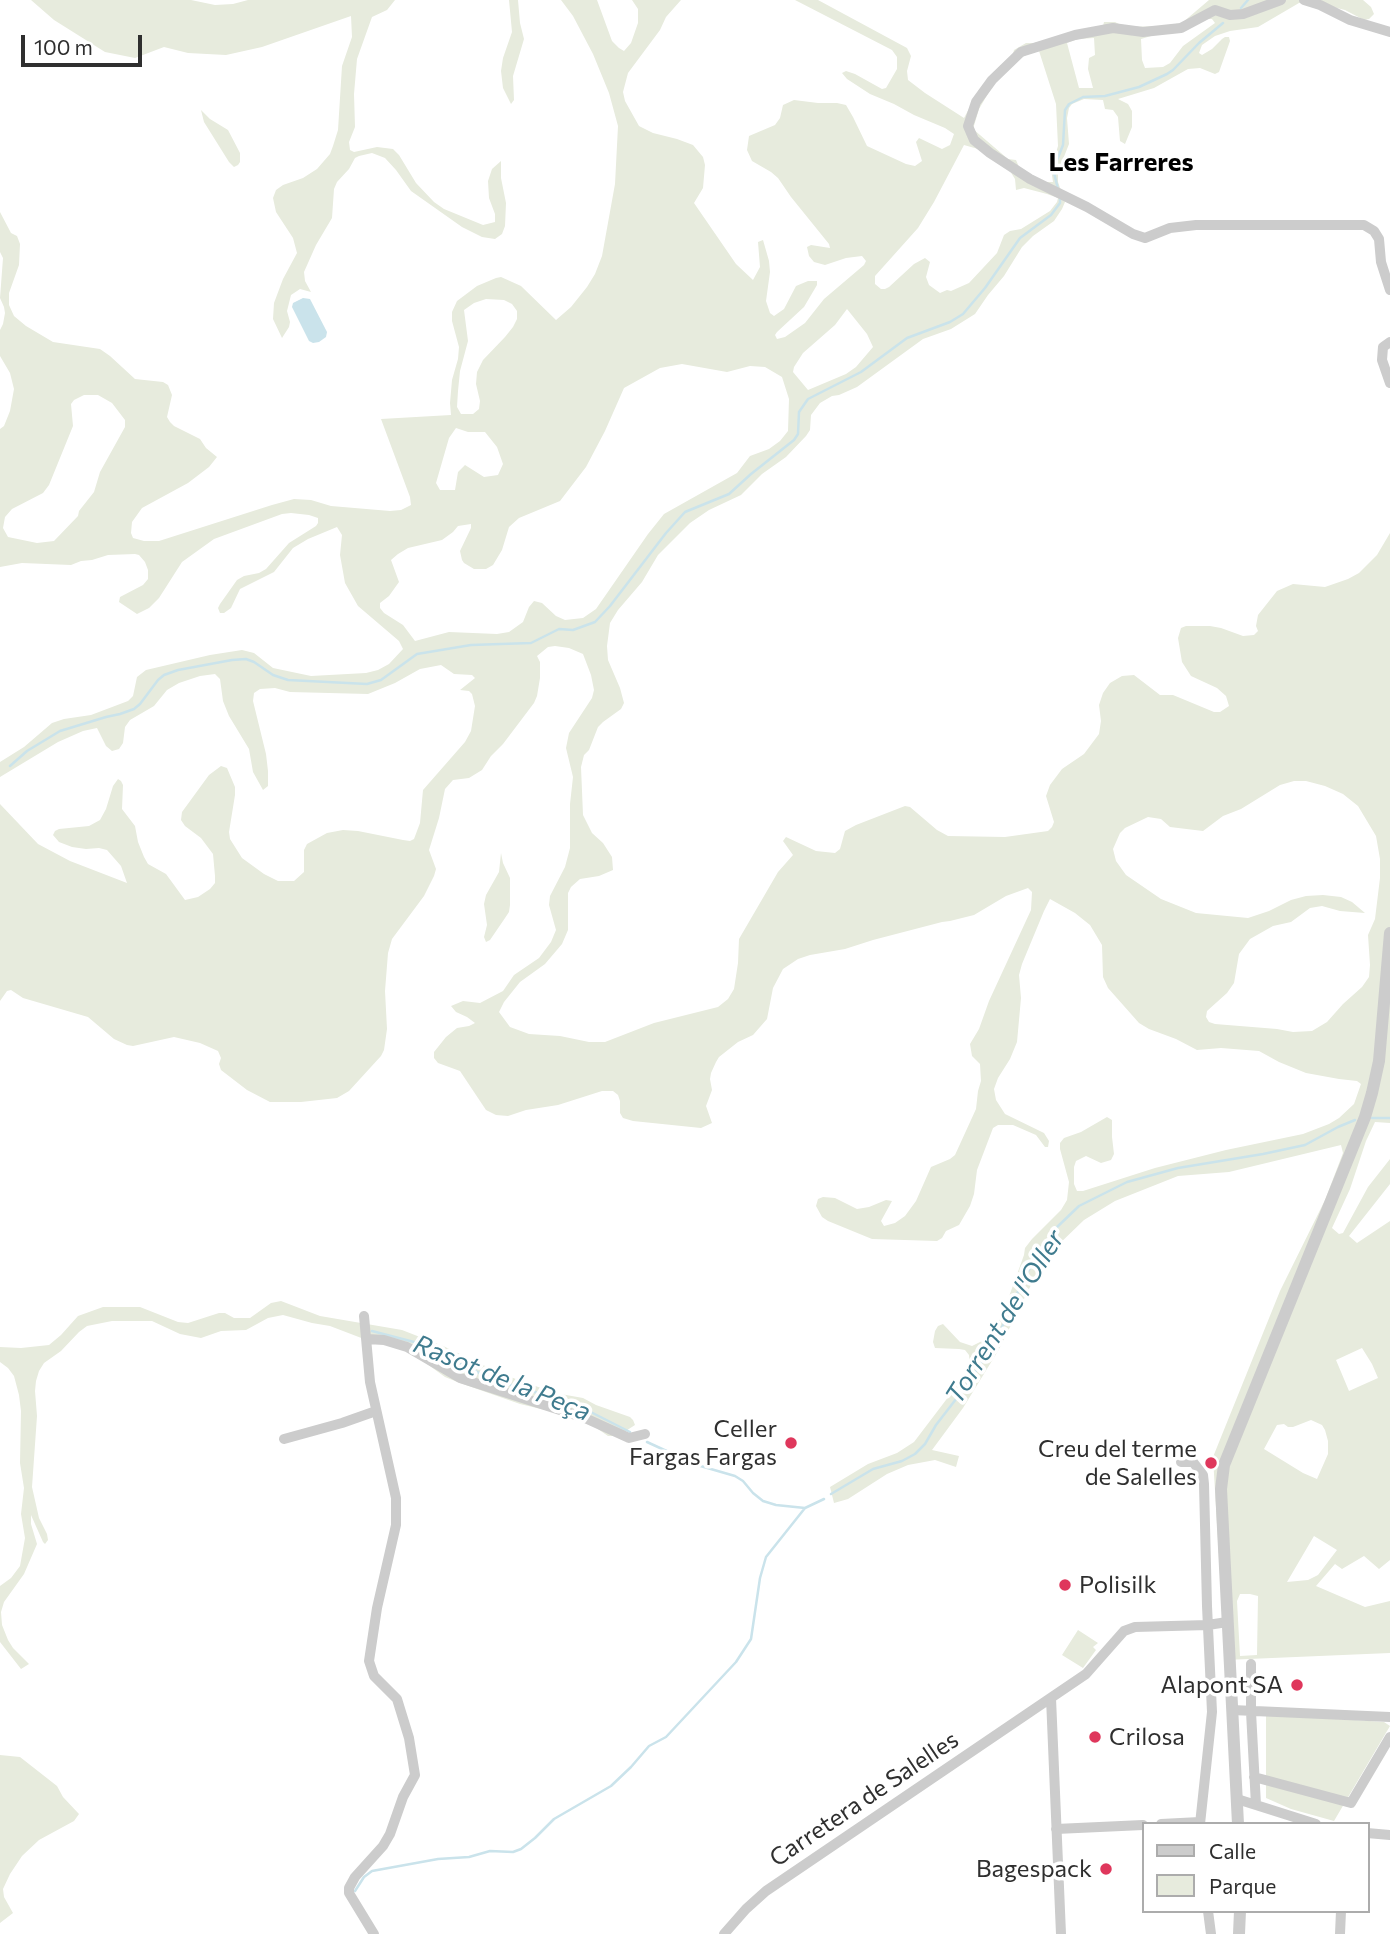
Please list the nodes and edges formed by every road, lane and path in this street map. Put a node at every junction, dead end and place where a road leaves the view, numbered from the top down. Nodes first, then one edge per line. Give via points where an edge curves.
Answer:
1 (1281, 0) edge
2 (1304, 0) edge
3 (1390, 32) edge
4 (1390, 290) edge
5 (1390, 342) edge
6 (1390, 383) edge
7 (1390, 933) edge
8 (364, 1316) dead end
9 (367, 1339) junction
10 (376, 1411) junction
11 (645, 1434) dead end
12 (284, 1439) dead end
13 (1181, 1462) dead end
14 (1197, 1599) dead end
15 (1207, 1606) junction
16 (1227, 1622) junction
17 (1208, 1625) junction
18 (1251, 1664) dead end
19 (1051, 1698) junction
20 (1232, 1710) junction
21 (1251, 1712) junction
22 (1390, 1717) edge
23 (1390, 1737) edge
24 (1254, 1777) junction
25 (1237, 1799) junction
26 (1256, 1805) junction
27 (1200, 1822) edge
28 (1238, 1822) edge
29 (1310, 1822) edge
30 (1142, 1825) edge
31 (1056, 1829) junction
32 (1369, 1833) edge
33 (1390, 1835) edge
34 (1208, 1913) edge
35 (1240, 1913) edge
36 (1341, 1913) edge
37 (374, 1934) edge
38 (724, 1934) edge
39 (1061, 1934) edge
40 (1210, 1934) edge
41 (1239, 1934) edge
42 (1340, 1934) edge

1 - 4 street via 1243,14 1215,10 1181,29 1143,32 1113,28 1021,52 976,102 968,126 974,140 1030,179 1145,238 1196,225 1364,225 1378,239
2 - 3 street
5 - 6 street via 1383,347 1382,360
7 - 16 street via 1372,1093 1224,1465
8 - 9 street
9 - 10 street
9 - 11 street via 407,1347 460,1378 585,1418 629,1438
10 - 12 street
10 - 37 street via 396,1498 396,1525 369,1661 374,1676 397,1699 415,1775 387,1840 349,1888
13 - 15 street via 1193,1462 1204,1477
14 - 15 street
15 - 17 street
16 - 17 street, Carretera de Salelles
16 - 20 street
17 - 19 street, Carretera de Salelles via 1124,1631 1086,1674
17 - 27 street via 1212,1712
18 - 21 street
19 - 31 street
19 - 38 street, Carretera de Salelles via 766,1891
20 - 21 street
20 - 25 street
21 - 22 street
21 - 24 street
23 - 24 street via 1351,1803
24 - 26 street
25 - 26 street
25 - 28 street
26 - 29 street
30 - 31 street
31 - 39 street
32 - 33 street
34 - 40 street
35 - 41 street
36 - 42 street

